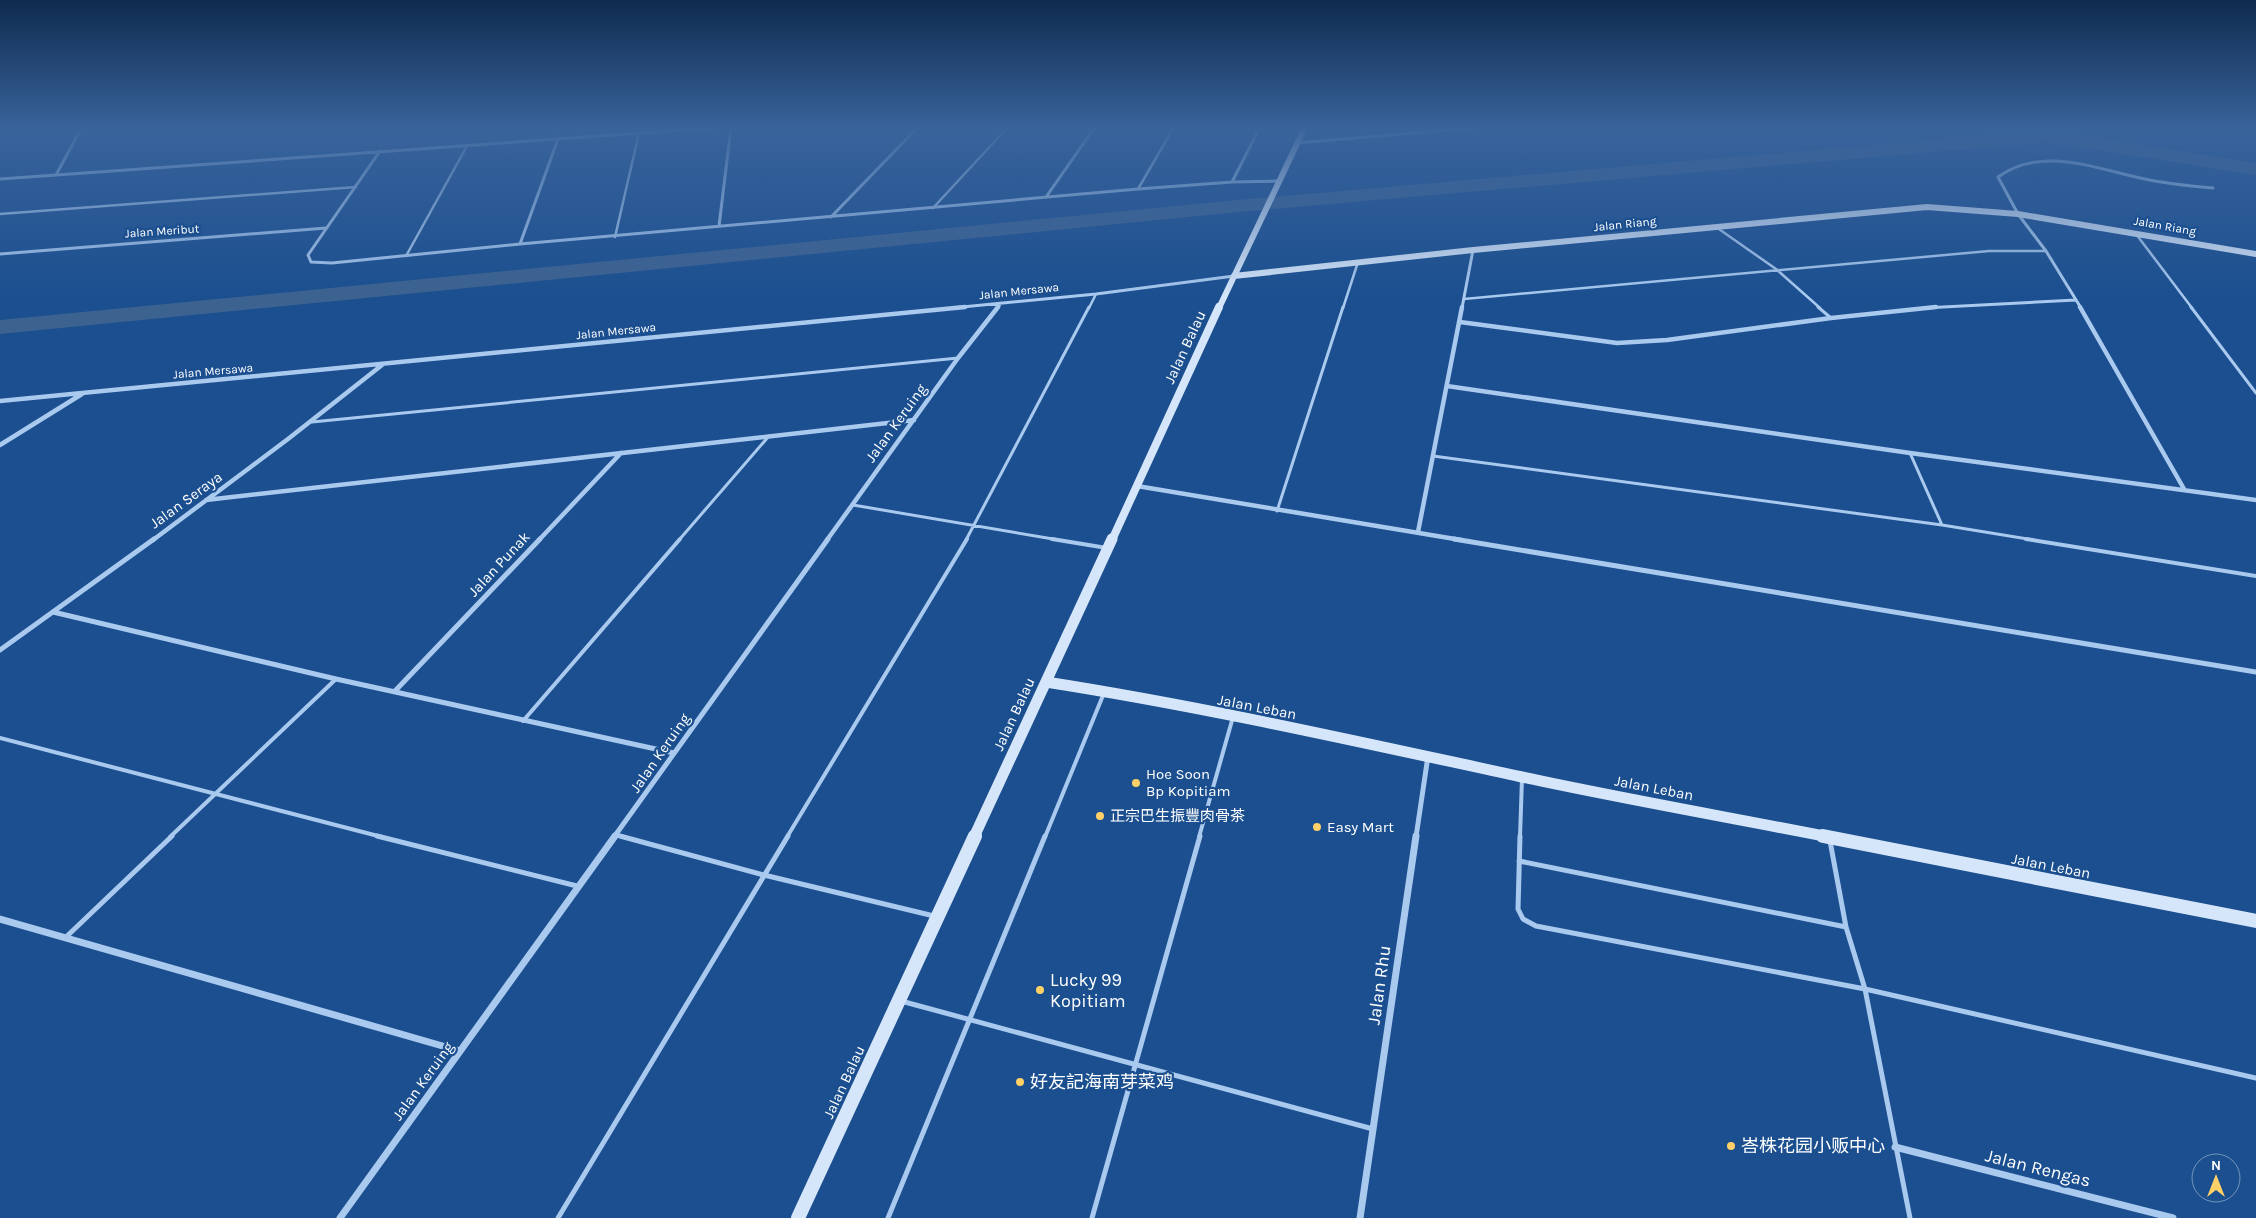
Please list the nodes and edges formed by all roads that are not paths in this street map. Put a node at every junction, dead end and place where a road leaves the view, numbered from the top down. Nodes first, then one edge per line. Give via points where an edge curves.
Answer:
1 (358, 184) edge
2 (447, 184) edge
3 (542, 184) edge
4 (627, 184) edge
5 (725, 184) edge
6 (864, 184) edge
7 (955, 184) edge
8 (1055, 184) edge
9 (1141, 184) edge
10 (1207, 184) edge
11 (1277, 184) edge
12 (2002, 184) edge
13 (2174, 184) edge
14 (356, 187) junction
15 (2213, 188) dead end
16 (1138, 189) junction
17 (1046, 197) junction
18 (933, 208) junction
19 (0, 214) edge
20 (2018, 214) junction
21 (831, 218) junction
22 (720, 226) junction
23 (1714, 226) junction
24 (326, 228) junction
25 (2134, 232) junction
26 (615, 236) junction
27 (520, 244) junction
28 (1473, 250) junction
29 (2046, 251) junction
30 (0, 254) edge
31 (2256, 254) edge
32 (406, 256) junction
33 (1358, 262) junction
34 (1776, 269) junction
35 (1234, 276) junction
36 (1096, 294) junction
37 (1464, 299) junction
38 (2076, 300) junction
39 (1001, 303) junction
40 (1831, 318) junction
41 (1460, 322) junction
42 (958, 358) junction
43 (382, 364) junction
44 (1448, 386) junction
45 (85, 393) junction
46 (2256, 393) edge
47 (0, 401) edge
48 (914, 420) junction
49 (312, 422) junction
50 (769, 436) junction
51 (0, 445) edge
52 (621, 453) junction
53 (1910, 453) junction
54 (1434, 456) junction
55 (1137, 486) junction
56 (2184, 489) junction
57 (206, 500) junction
58 (2256, 500) edge
59 (853, 504) junction
60 (1277, 511) junction
61 (975, 525) junction
62 (1942, 525) junction
63 (1418, 532) junction
64 (1108, 548) junction
65 (2256, 576) edge
66 (53, 612) junction
67 (0, 650) edge
68 (2256, 672) edge
69 (336, 679) junction
70 (1046, 682) junction
71 (1104, 690) junction
72 (395, 691) junction
73 (1233, 717) junction
74 (523, 721) junction
75 (0, 738) edge
76 (674, 753) junction
77 (1428, 756) junction
78 (1522, 777) junction
79 (214, 795) junction
80 (616, 835) junction
81 (1830, 838) junction
82 (1518, 861) junction
83 (764, 875) junction
84 (577, 886) junction
85 (938, 916) junction
86 (0, 919) edge
87 (2256, 922) edge
88 (1846, 927) junction
89 (64, 939) junction
90 (1865, 989) junction
91 (899, 1000) junction
92 (969, 1019) junction
93 (460, 1052) junction
94 (1135, 1064) junction
95 (2256, 1078) edge
96 (1373, 1129) junction
97 (1895, 1147) junction
98 (340, 1218) edge
99 (558, 1218) edge
100 (798, 1218) edge
101 (888, 1218) edge
102 (1092, 1218) edge
103 (1360, 1218) edge
104 (1910, 1218) edge
105 (2173, 1218) edge

1 - 14 street
2 - 32 lane
3 - 27 street
4 - 26 lane
5 - 22 street
6 - 21 street
7 - 18 lane
8 - 17 street
9 - 16 lane
10 - 16 street
11 - 35 street, Jalan Balau
12 - 20 street
13 - 15 street
14 - 19 lane
14 - 24 street
16 - 17 street
17 - 18 street
18 - 21 street
20 - 23 street, Jalan Riang via 1927,208
20 - 25 street, Jalan Riang
20 - 29 street
21 - 22 street
22 - 26 street
23 - 28 street, Jalan Riang
23 - 34 lane
24 - 30 street, Jalan Meribut
24 - 32 street via 308,255 311,262
25 - 31 street, Jalan Riang
25 - 46 lane
26 - 27 street
27 - 32 street
28 - 33 street, Jalan Riang
28 - 37 street
29 - 34 lane via 1989,251
29 - 38 street
33 - 35 street, Jalan Riang
33 - 60 lane
34 - 37 lane
34 - 40 lane
35 - 36 street, Jalan Mersawa
35 - 55 street, Jalan Balau
36 - 39 street, Jalan Mersawa
36 - 61 lane
37 - 41 street
38 - 40 street via 1953,305
38 - 56 street
39 - 42 street, Jalan Keruing
39 - 43 street, Jalan Mersawa
40 - 41 street via 1667,340 1618,343
41 - 44 street
42 - 48 street, Jalan Keruing
42 - 49 lane
43 - 45 street, Jalan Mersawa
43 - 49 street, Jalan Seraya
44 - 53 street
44 - 54 street
45 - 47 street, Jalan Mersawa
45 - 51 street
48 - 50 street
48 - 59 street, Jalan Keruing
49 - 57 street, Jalan Seraya
50 - 52 street
50 - 74 lane
52 - 57 street
52 - 72 street, Jalan Punak
53 - 56 street
53 - 62 lane
54 - 62 lane
54 - 63 street
55 - 60 street
55 - 64 street, Jalan Balau
56 - 58 street
57 - 66 street, Jalan Seraya
59 - 61 lane
59 - 76 street, Jalan Keruing
60 - 63 street
61 - 64 lane
61 - 83 lane
62 - 65 lane
63 - 68 street
64 - 70 street, Jalan Balau
66 - 67 street, Jalan Seraya
66 - 69 street
69 - 72 street
69 - 79 lane
70 - 71 street, Jalan Leban
70 - 85 street, Jalan Balau
71 - 73 street, Jalan Leban
71 - 92 lane
72 - 74 street
73 - 77 street, Jalan Leban
73 - 94 lane
74 - 76 street
75 - 79 lane
76 - 80 street, Jalan Keruing
77 - 78 street, Jalan Leban
77 - 96 street, Jalan Rhu
78 - 81 street, Jalan Leban
78 - 82 lane
79 - 84 lane
79 - 89 lane
80 - 83 lane
80 - 84 street, Jalan Keruing
81 - 87 street, Jalan Leban
81 - 88 lane
82 - 88 lane
82 - 90 lane via 1518,909 1523,919 1536,926
83 - 85 lane
83 - 99 lane
84 - 93 street, Jalan Keruing
85 - 91 street, Jalan Balau
86 - 89 street
88 - 90 lane
89 - 93 street
90 - 95 lane
90 - 97 lane
91 - 92 lane
91 - 100 street, Jalan Balau
92 - 94 lane
92 - 101 lane
93 - 98 street, Jalan Keruing
94 - 96 lane
94 - 102 lane
96 - 103 street, Jalan Rhu
97 - 104 lane
97 - 105 street, Jalan Rengas

